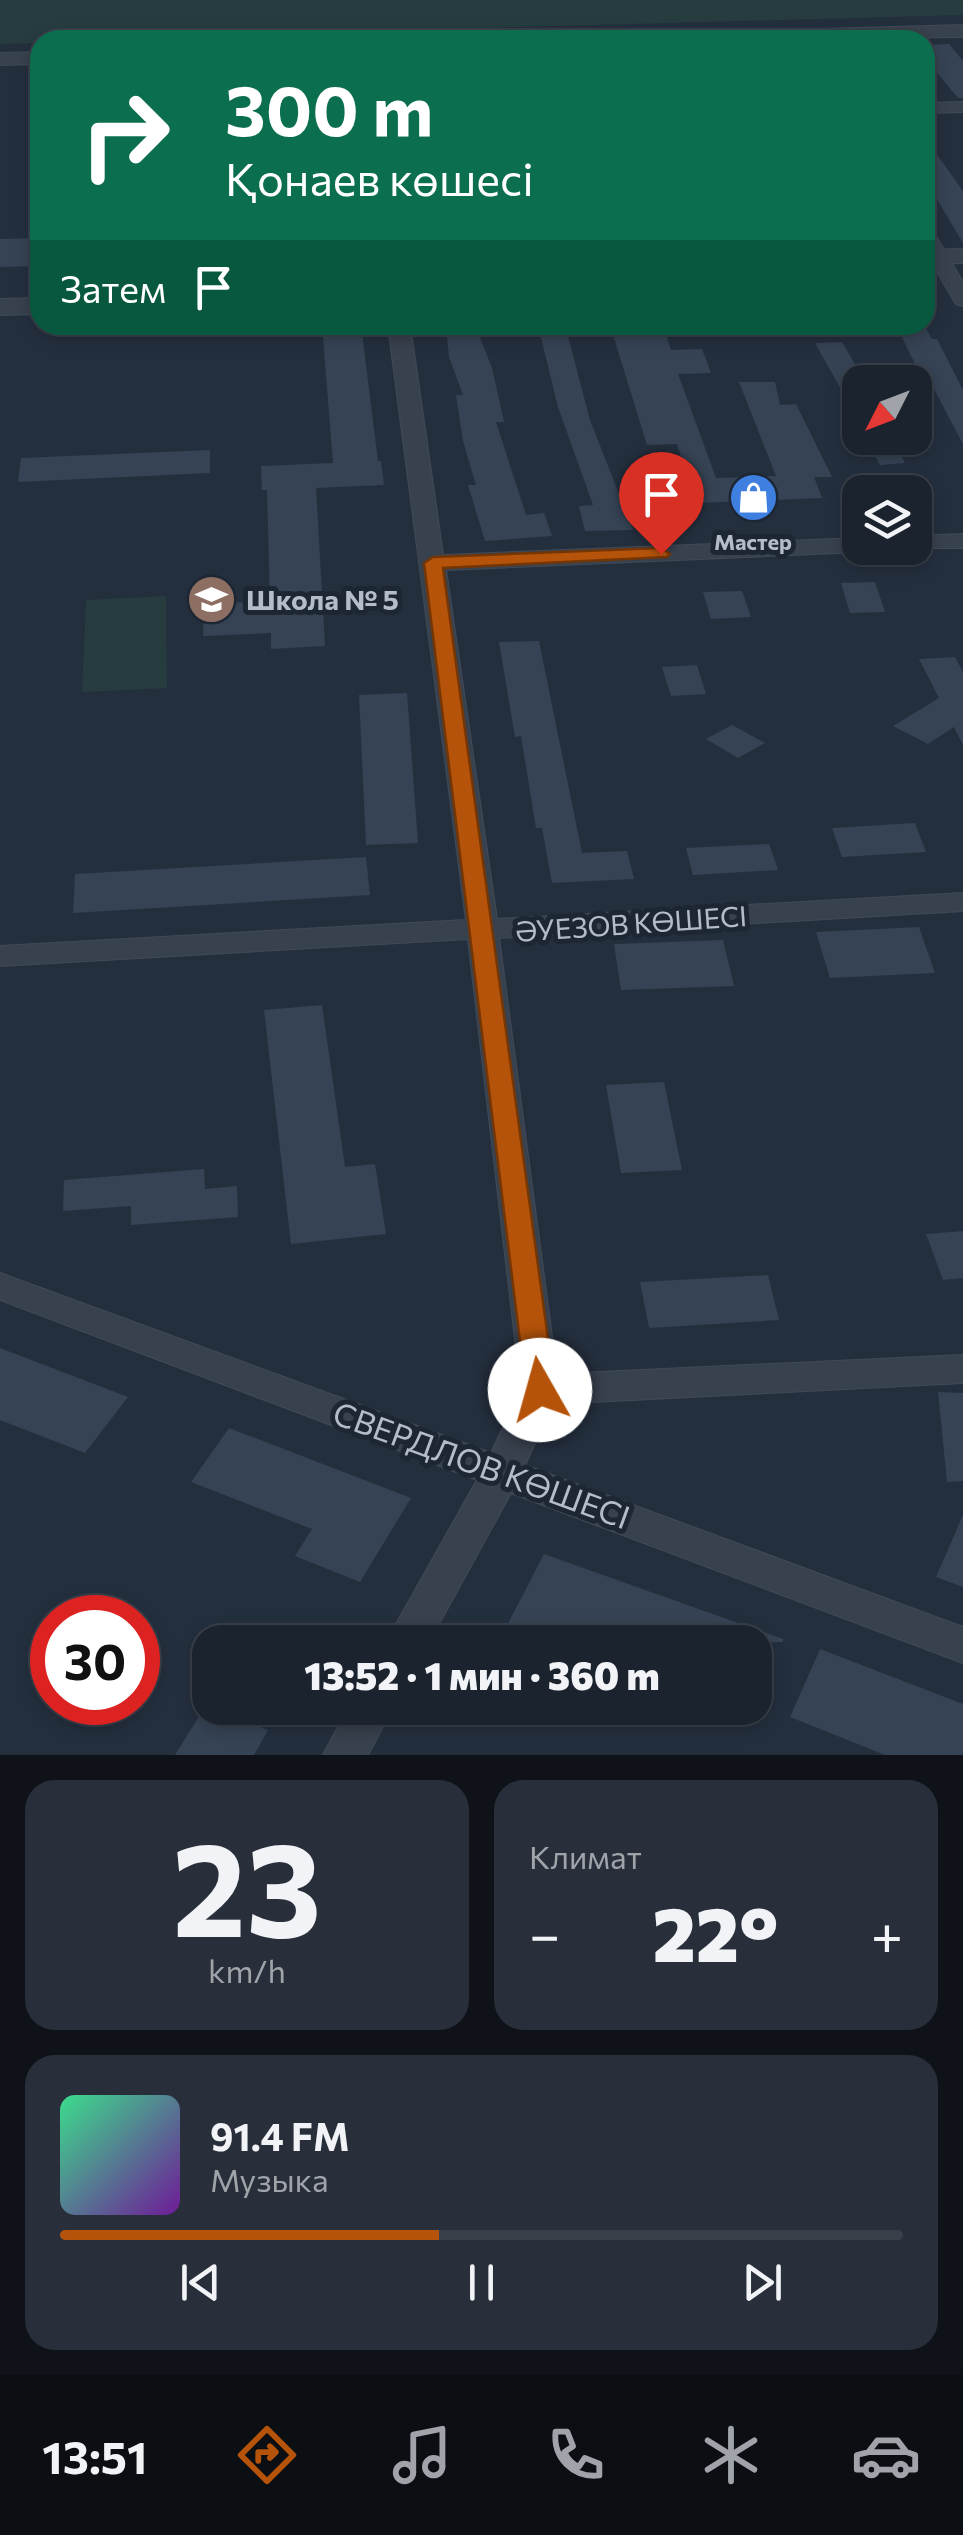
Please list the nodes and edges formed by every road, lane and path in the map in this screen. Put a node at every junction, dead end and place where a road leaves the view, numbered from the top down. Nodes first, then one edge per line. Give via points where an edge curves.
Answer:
1 (963, 30) edge
2 (935, 31) edge
3 (30, 58) edge
4 (0, 59) edge
5 (963, 107) edge
6 (935, 108) edge
7 (941, 260) edge
8 (30, 287) edge
9 (0, 288) edge
10 (963, 300) edge
11 (30, 306) edge
12 (0, 307) edge
13 (400, 335) edge
14 (963, 541) edge
15 (932, 542) edge
16 (842, 547) edge
17 (433, 563) junction
18 (963, 902) edge
19 (484, 932) junction
20 (0, 956) edge
21 (0, 1286) edge
22 (963, 1369) edge
23 (540, 1390) junction
24 (503, 1470) junction
25 (417, 1625) edge
26 (963, 1645) edge
27 (362, 1725) edge
28 (345, 1755) edge

1 - 2 street
3 - 4 street
5 - 6 street
7 - 10 street
8 - 9 street
11 - 12 street
13 - 17 street
14 - 15 street
16 - 17 street
17 - 19 street
18 - 19 street, ӘУЕЗОВ КӨШЕСІ
19 - 20 street, ӘУЕЗОВ КӨШЕСІ
19 - 23 street
21 - 24 street, СВЕРДЛОВ КӨШЕСІ
22 - 23 street
23 - 24 street
24 - 25 street
24 - 26 street, СВЕРДЛОВ КӨШЕСІ
27 - 28 street

